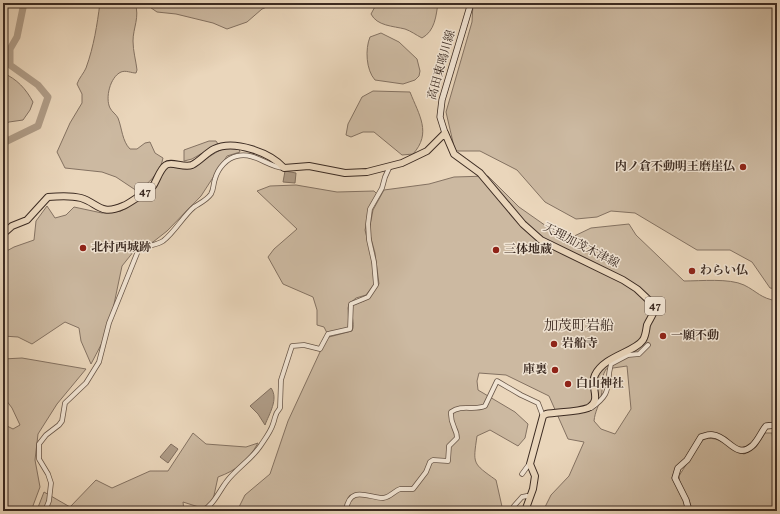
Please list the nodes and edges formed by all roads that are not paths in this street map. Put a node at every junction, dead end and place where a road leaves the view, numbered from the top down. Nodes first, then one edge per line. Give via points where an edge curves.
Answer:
1 (471, 3) edge
2 (445, 133) junction
3 (390, 166) junction
4 (284, 168) junction
5 (3, 234) edge
6 (648, 345) dead end
7 (587, 408) junction
8 (543, 416) junction
9 (777, 425) edge
10 (530, 463) junction
11 (522, 474) dead end
12 (530, 498) junction
13 (514, 506) dead end
14 (45, 511) edge
15 (202, 511) edge
16 (346, 511) edge
17 (525, 511) edge
18 (689, 511) edge

1 - 2 main road, 高田東鳴川線 via 442,100 440,117
2 - 3 main road via 426,152
2 - 7 main road, 天理加茂木津線 / 47 via 454,154 480,173 530,232 541,240 623,280 655,306 644,339 638,346 615,356 595,374 593,380 596,399
3 - 4 main road via 354,173 309,166
3 - 15 street via 382,188 370,209 368,224 376,286 368,297 351,304 350,329 328,334 320,349 304,345 292,346 281,380 280,408 274,414 274,423 261,445
4 - 5 main road, 47 via 279,161 258,150 223,146 193,165 165,165 152,187 124,206 108,210 80,198 48,197 27,220 12,226
4 - 14 street via 272,166 250,155 239,155 229,159 220,169 206,199 192,208 163,241 138,251 109,323 99,362 86,383 65,403 59,425 39,444 39,459 51,483
6 - 7 street via 639,354 628,355 611,364 607,393 599,403 591,409
7 - 8 main road
8 - 10 main road
8 - 16 street via 538,403 497,381 485,406 456,408 451,412 451,423 457,438 449,446 448,461 430,462 426,472 413,488 398,490 383,498 362,493 356,495 348,503
9 - 18 main road via 766,426 754,444 745,450 737,450 713,435 701,438 687,460 678,468 675,478
10 - 11 street
10 - 12 main road via 535,476
12 - 13 street via 522,498
12 - 17 main road

